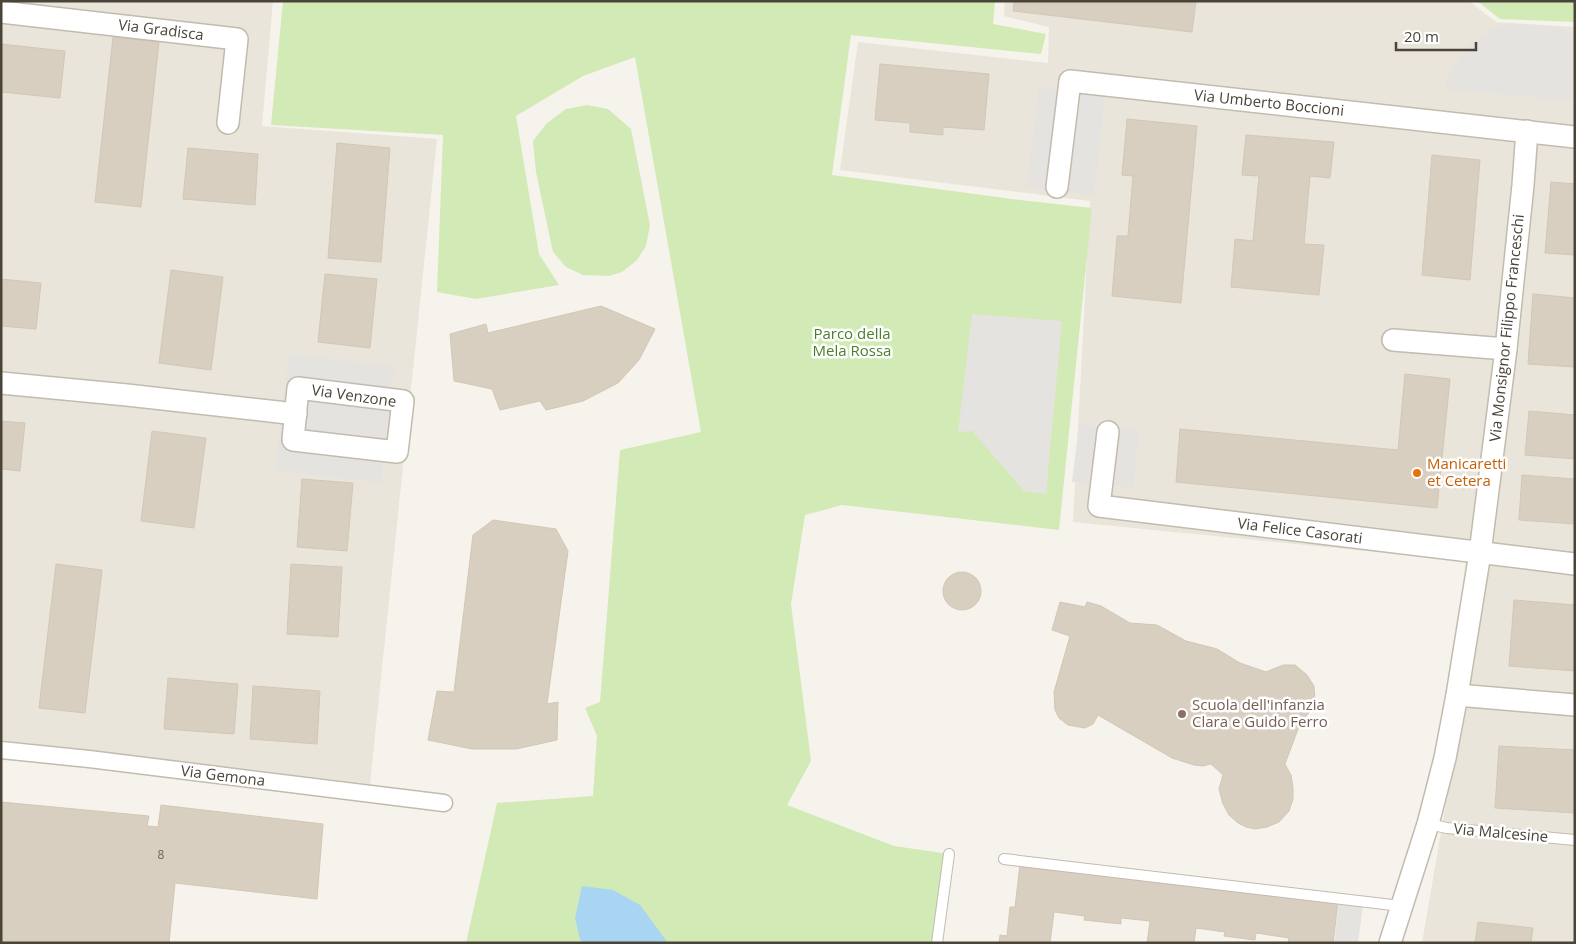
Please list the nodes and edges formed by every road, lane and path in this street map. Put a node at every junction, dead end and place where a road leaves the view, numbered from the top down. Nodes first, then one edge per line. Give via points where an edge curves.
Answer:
1 (1, 12) edge
2 (228, 123) dead end
3 (1527, 131) junction
4 (1575, 137) edge
5 (1058, 187) dead end
6 (1393, 340) dead end
7 (1506, 349) junction
8 (1, 383) edge
9 (296, 414) junction
10 (1108, 432) dead end
11 (1480, 553) junction
12 (1575, 564) edge
13 (1456, 695) junction
14 (1575, 704) edge
15 (1, 750) edge
16 (444, 803) dead end
17 (1428, 824) junction
18 (1575, 840) edge
19 (949, 854) dead end
20 (1004, 859) dead end
21 (1401, 906) junction
22 (937, 943) edge
23 (1390, 943) edge

1 - 2 street, Via Gradisca via 237,39
3 - 4 street, Via Umberto Boccioni
3 - 5 street, Via Umberto Boccioni via 1070,81
3 - 7 street, Via Monsignor Filippo Franceschi
6 - 7 street
7 - 11 street, Via Monsignor Filippo Franceschi
8 - 9 street, Via Venzone
9 - 9 street, Via Venzone via 298,388 403,401 397,452 293,440
10 - 11 street, Via Felice Casorati via 1099,506
11 - 12 street, Via Felice Casorati
11 - 13 street
13 - 14 street
13 - 17 street via 1445,758
15 - 16 street, Via Gemona
17 - 18 lane, Via Malcesine
17 - 21 street
19 - 22 lane
20 - 21 lane
21 - 23 street

